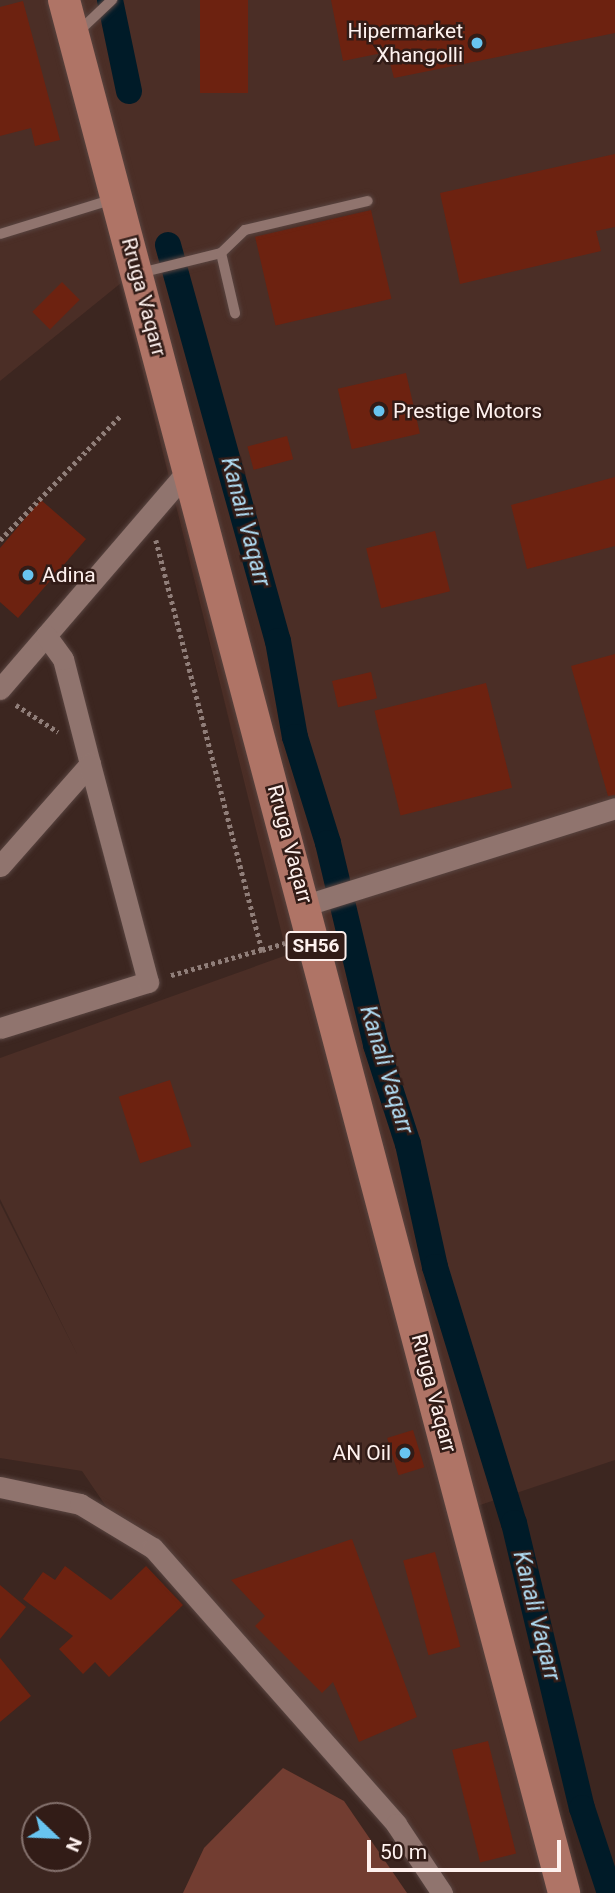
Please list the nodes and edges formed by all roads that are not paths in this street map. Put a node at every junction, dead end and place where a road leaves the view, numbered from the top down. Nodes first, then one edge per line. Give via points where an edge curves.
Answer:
1 (64, 0) edge
2 (112, 0) edge
3 (74, 36) junction
4 (117, 198) junction
5 (368, 201) dead end
6 (0, 234) edge
7 (221, 253) junction
8 (149, 272) junction
9 (235, 313) dead end
10 (190, 468) junction
11 (46, 636) junction
12 (4, 695) edge
13 (88, 758) junction
14 (615, 808) edge
15 (0, 866) edge
16 (317, 901) junction
17 (0, 1028) edge
18 (0, 1487) edge
19 (442, 1893) edge
20 (564, 1893) edge

1 - 3 main road, Rruga Vaqarr / SH56
2 - 3 lane
3 - 4 main road, Rruga Vaqarr / SH56
4 - 6 lane
4 - 8 main road, Rruga Vaqarr / SH56
5 - 7 lane via 245,230
7 - 8 lane
7 - 9 lane
8 - 10 main road, Rruga Vaqarr / SH56
10 - 11 street
10 - 16 main road, Rruga Vaqarr / SH56
11 - 12 street
11 - 13 street via 63,659
13 - 15 street
13 - 17 street via 148,982
14 - 16 street
16 - 20 main road, Rruga Vaqarr / SH56
18 - 19 street via 80,1504 153,1548 396,1824

